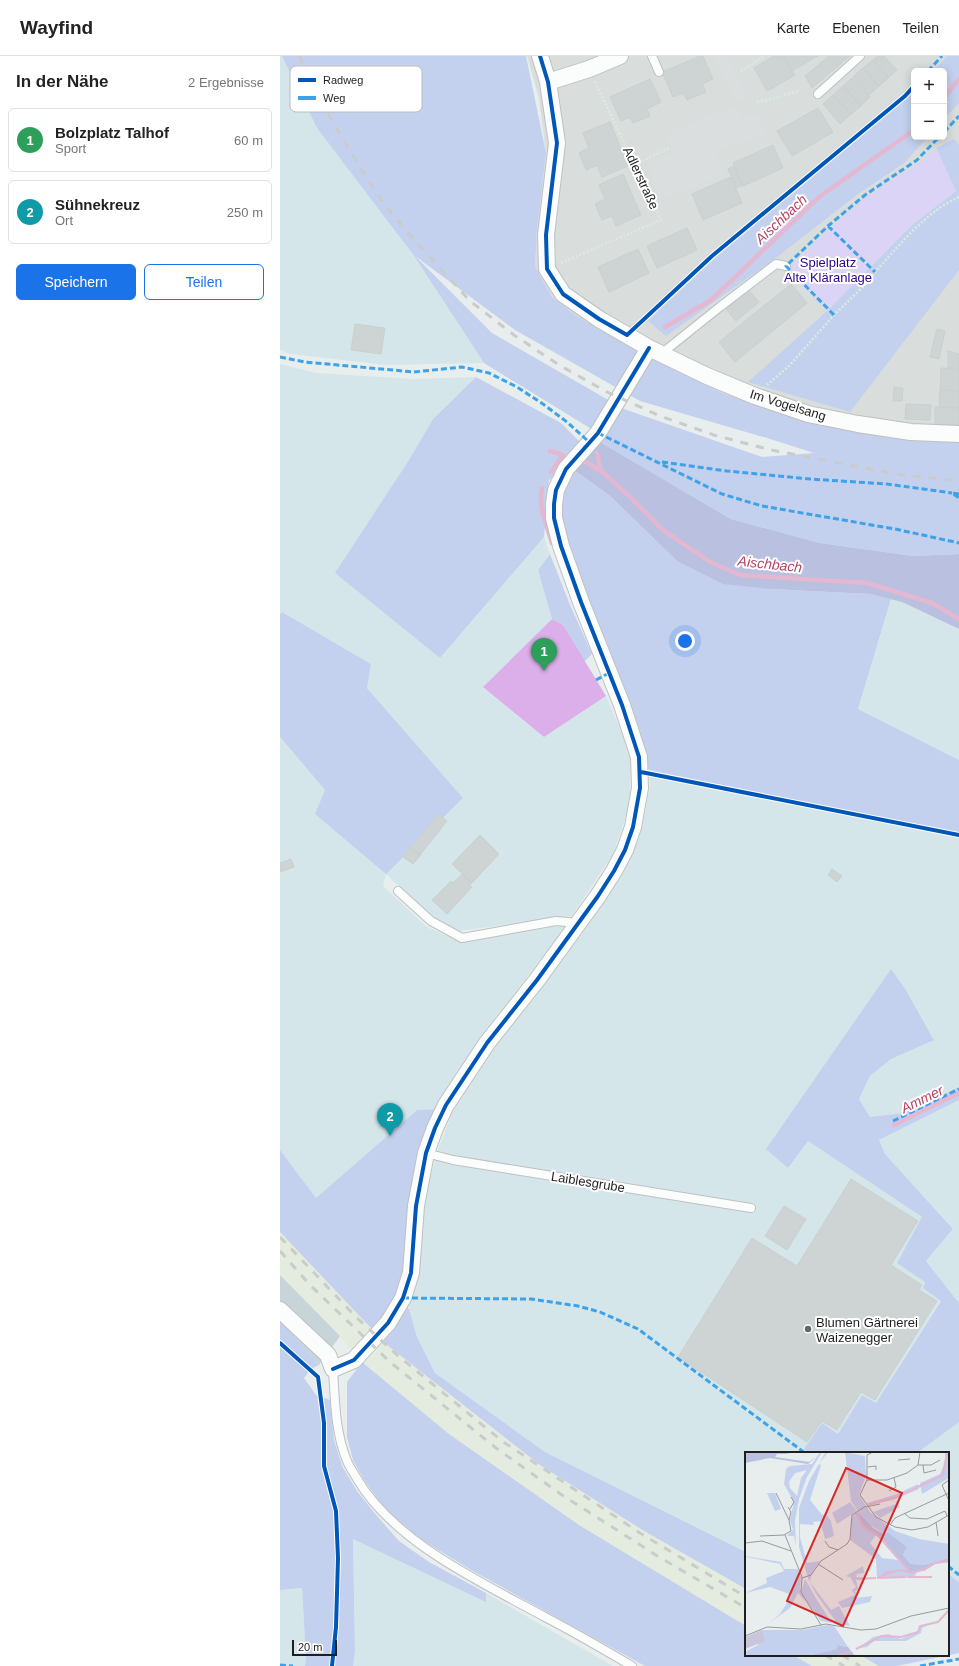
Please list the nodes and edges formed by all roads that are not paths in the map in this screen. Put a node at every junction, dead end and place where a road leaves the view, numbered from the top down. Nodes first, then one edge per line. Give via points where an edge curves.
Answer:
1 (540, 56) edge
2 (620, 56) edge
3 (652, 56) edge
4 (860, 56) edge
5 (659, 72) dead end
6 (548, 82) junction
7 (818, 94) dead end
8 (786, 266) dead end
9 (655, 351) junction
10 (959, 434) edge
11 (398, 891) dead end
12 (580, 923) junction
13 (426, 1153) junction
14 (751, 1208) dead end
15 (280, 1310) edge
16 (333, 1369) junction
17 (632, 1666) edge

1 - 6 street
2 - 6 street
3 - 5 lane
4 - 7 lane
6 - 9 street, Im Vogelsang via 556,144 546,235 547,269 563,294 599,319
8 - 9 lane via 776,264
9 - 10 street, Im Vogelsang via 755,396 808,414 911,432
9 - 12 street via 598,433 564,472 556,490 554,504 554,518 561,546 631,729 641,772 638,804 625,850
11 - 12 lane via 431,921 462,938 556,921
12 - 13 street via 466,1073 444,1111
13 - 14 lane, Laiblesgrube via 453,1160
13 - 16 street via 416,1206 411,1273 403,1298 388,1323 354,1360
15 - 16 street via 328,1355
16 - 17 lane via 337,1423 347,1461 364,1491 385,1515 414,1540 468,1576

